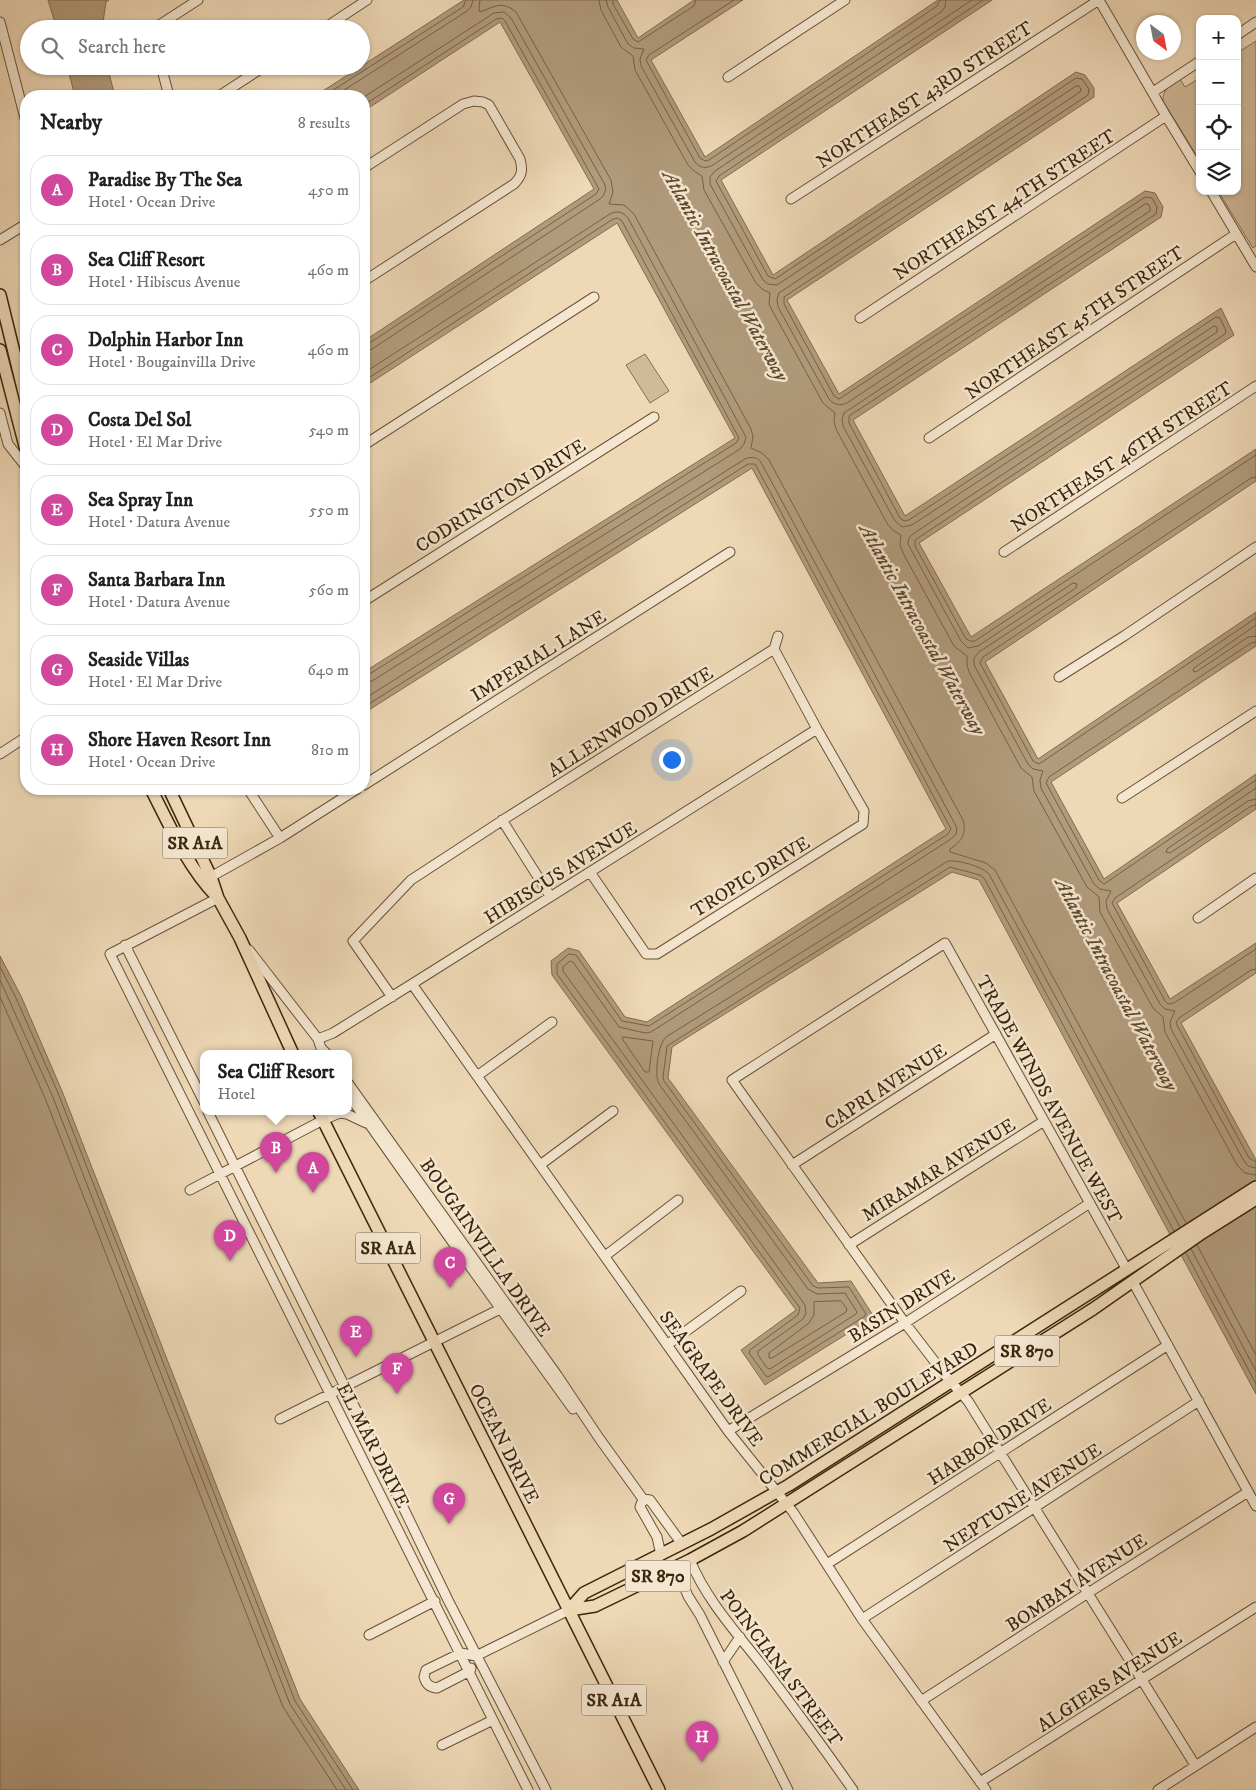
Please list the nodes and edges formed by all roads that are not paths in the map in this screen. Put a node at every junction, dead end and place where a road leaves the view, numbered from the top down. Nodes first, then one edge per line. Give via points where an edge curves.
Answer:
1 (198, 0) edge
2 (367, 0) edge
3 (845, 0) edge
4 (1099, 0) edge
5 (167, 20) edge
6 (337, 20) edge
7 (0, 22) edge
8 (1256, 22) edge
9 (1241, 32) edge
10 (1196, 64) edge
11 (163, 75) edge
12 (251, 75) edge
13 (728, 77) dead end
14 (167, 90) edge
15 (227, 90) edge
16 (1153, 92) junction
17 (20, 99) edge
18 (1166, 116) junction
19 (370, 164) edge
20 (1196, 165) edge
21 (1213, 195) edge
22 (791, 199) dead end
23 (20, 228) edge
24 (1236, 234) junction
25 (0, 240) edge
26 (1256, 267) edge
27 (370, 277) edge
28 (0, 295) edge
29 (594, 297) dead end
30 (860, 318) dead end
31 (0, 350) edge
32 (20, 378) edge
33 (1256, 386) edge
34 (0, 413) edge
35 (654, 417) dead end
36 (20, 428) edge
37 (929, 438) dead end
38 (370, 441) edge
39 (20, 459) edge
40 (1256, 547) edge
41 (730, 552) dead end
42 (1004, 552) dead end
43 (370, 597) edge
44 (778, 636) dead end
45 (774, 649) junction
46 (1059, 677) dead end
47 (1256, 712) edge
48 (817, 729) junction
49 (20, 741) edge
50 (0, 754) edge
51 (370, 781) edge
52 (154, 795) edge
53 (172, 795) edge
54 (252, 795) edge
55 (348, 795) edge
56 (1122, 798) dead end
57 (502, 820) junction
58 (280, 838) junction
59 (590, 872) junction
60 (1256, 878) edge
61 (207, 879) junction
62 (550, 896) junction
63 (218, 898) junction
64 (1198, 918) dead end
65 (240, 938) junction
66 (125, 945) junction
67 (412, 984) junction
68 (392, 997) junction
69 (552, 1022) dead end
70 (996, 1034) junction
71 (318, 1039) junction
72 (291, 1050) edge
73 (324, 1050) edge
74 (477, 1076) junction
75 (200, 1094) edge
76 (356, 1105) edge
77 (613, 1111) dead end
78 (210, 1115) edge
79 (350, 1115) edge
80 (321, 1116) edge
81 (1044, 1121) junction
82 (369, 1124) junction
83 (540, 1165) junction
84 (792, 1165) junction
85 (235, 1166) junction
86 (220, 1174) junction
87 (1256, 1187) edge
88 (190, 1190) dead end
89 (1256, 1199) edge
90 (678, 1200) dead end
91 (1090, 1203) junction
92 (849, 1245) junction
93 (1167, 1250) junction
94 (605, 1256) junction
95 (1128, 1270) junction
96 (1134, 1282) junction
97 (741, 1290) dead end
98 (1120, 1291) junction
99 (504, 1307) junction
100 (905, 1323) junction
101 (435, 1342) junction
102 (667, 1345) junction
103 (1168, 1345) junction
104 (951, 1382) junction
105 (345, 1387) junction
106 (330, 1394) junction
107 (960, 1394) junction
108 (1199, 1401) junction
109 (280, 1419) dead end
110 (728, 1431) junction
111 (1000, 1453) junction
112 (776, 1492) junction
113 (1248, 1492) junction
114 (643, 1499) junction
115 (786, 1504) junction
116 (1256, 1506) edge
117 (1035, 1508) junction
118 (682, 1544) junction
119 (661, 1555) junction
120 (690, 1560) junction
121 (826, 1564) junction
122 (676, 1567) junction
123 (702, 1585) junction
124 (1088, 1593) junction
125 (688, 1596) junction
126 (435, 1601) junction
127 (1256, 1607) edge
128 (569, 1610) junction
129 (862, 1619) junction
130 (737, 1634) junction
131 (369, 1635) dead end
132 (461, 1653) junction
133 (476, 1656) junction
134 (723, 1662) junction
135 (470, 1672) junction
136 (1142, 1679) junction
137 (921, 1701) junction
138 (493, 1720) junction
139 (1256, 1727) edge
140 (442, 1745) dead end
141 (1195, 1765) junction
142 (983, 1786) edge
143 (528, 1790) edge
144 (546, 1790) edge
145 (659, 1790) edge
146 (788, 1790) edge
147 (853, 1790) edge
148 (1158, 1790) edge

1 - 5 street
2 - 6 street
3 - 13 street
4 - 16 street
4 - 22 street, NORTHEAST 43RD STREET
7 - 17 street
8 - 9 street
10 - 16 street
11 - 14 street
12 - 15 street
16 - 18 street
18 - 20 street
18 - 30 street, NORTHEAST 44TH STREET
19 - 27 street via 455,109 474,101 489,105 523,168 514,184
21 - 24 street
23 - 25 street
24 - 26 street
24 - 37 street, NORTHEAST 45TH STREET
28 - 32 main road
29 - 38 street
31 - 36 main road
33 - 42 street, NORTHEAST 46TH STREET
34 - 39 street via 8,444
35 - 43 street, CODRINGTON DRIVE
40 - 46 street
41 - 51 street, IMPERIAL LANE
44 - 45 street
45 - 48 street
45 - 57 street, ALLENWOOD DRIVE
47 - 56 street
48 - 59 street, HIBISCUS AVENUE
48 - 59 street, TROPIC DRIVE via 864,810 863,824 665,949 657,954 646,954
49 - 50 street
52 - 61 main road, SR A1A via 176,837
53 - 61 main road, SR A1A
54 - 58 street
55 - 58 street
57 - 62 street
57 - 68 street, ALLENWOOD DRIVE via 411,880 353,941
58 - 61 street
59 - 62 street, HIBISCUS AVENUE
60 - 64 street
61 - 63 main road, SR A1A
62 - 67 street, HIBISCUS AVENUE
63 - 65 main road, SR A1A
63 - 66 street
65 - 71 street
65 - 72 main road, SR A1A
66 - 75 street
66 - 86 street, EL MAR DRIVE via 110,954
67 - 68 street, HIBISCUS AVENUE
67 - 74 street, SEAGRAPE DRIVE
68 - 71 street, HIBISCUS AVENUE
69 - 74 street
70 - 81 street, TRADE WINDS AVENUE WEST
70 - 84 street, CAPRI AVENUE
70 - 84 street, TRADE WINDS AVENUE WEST via 945,943 732,1080
71 - 73 street
74 - 83 street, SEAGRAPE DRIVE
76 - 82 street, BOUGAINVILLA DRIVE
76 - 99 street, BOUGAINVILLA DRIVE
77 - 83 street
78 - 85 street, EL MAR DRIVE
79 - 82 street
80 - 85 street
80 - 101 main road, OCEAN DRIVE / SR A1A
81 - 91 street, TRADE WINDS AVENUE WEST
81 - 92 street, MIRAMAR AVENUE
82 - 99 street, BOUGAINVILLA DRIVE
83 - 94 street, SEAGRAPE DRIVE
84 - 92 street
85 - 86 street
85 - 105 street, EL MAR DRIVE
86 - 88 street
86 - 106 street, EL MAR DRIVE
87 - 93 main road, COMMERCIAL BOULEVARD / SR 870
89 - 93 main road, COMMERCIAL BOULEVARD / SR 870
90 - 94 street
91 - 95 street, TRADE WINDS AVENUE WEST
91 - 100 street, BASIN DRIVE
92 - 100 street
93 - 95 main road, COMMERCIAL BOULEVARD / SR 870
93 - 96 main road, COMMERCIAL BOULEVARD / SR 870
94 - 102 street, SEAGRAPE DRIVE
95 - 98 main road
95 - 104 main road, COMMERCIAL BOULEVARD / SR 870
96 - 98 main road, COMMERCIAL BOULEVARD / SR 870
96 - 103 street
97 - 102 street
98 - 107 main road, COMMERCIAL BOULEVARD / SR 870
99 - 101 street
99 - 114 street, BOUGAINVILLA DRIVE via 558,1375
100 - 104 street
100 - 110 street, BASIN DRIVE
101 - 105 street
101 - 128 main road, OCEAN DRIVE / SR A1A
102 - 110 street, SEAGRAPE DRIVE
103 - 108 street
103 - 111 street, HARBOR DRIVE
104 - 107 street
104 - 112 main road, COMMERCIAL BOULEVARD / SR 870
105 - 106 street
105 - 133 street, EL MAR DRIVE
106 - 109 street
106 - 126 street, EL MAR DRIVE
107 - 111 street
107 - 115 main road, COMMERCIAL BOULEVARD / SR 870
108 - 113 street
108 - 117 street, NEPTUNE AVENUE
110 - 112 street, SEAGRAPE DRIVE
111 - 117 street
111 - 121 street, HARBOR DRIVE
112 - 115 street, SEAGRAPE DRIVE
112 - 118 main road, COMMERCIAL BOULEVARD / SR 870
113 - 116 street
113 - 124 street, BOMBAY AVENUE
114 - 118 street via 650,1500
114 - 119 street, BOUGAINVILLA DRIVE via 640,1507 656,1536
115 - 120 main road, COMMERCIAL BOULEVARD / SR 870
115 - 121 street, SEAGRAPE DRIVE
117 - 124 street
117 - 129 street, NEPTUNE AVENUE
118 - 119 main road, COMMERCIAL BOULEVARD / SR 870
118 - 122 main road via 676,1555
119 - 128 main road, COMMERCIAL BOULEVARD / SR 870 via 584,1593
120 - 122 main road, COMMERCIAL BOULEVARD / SR 870
120 - 123 street, POINCIANA STREET
121 - 129 street, SEAGRAPE DRIVE
122 - 125 street
122 - 128 main road, COMMERCIAL BOULEVARD / SR 870 via 595,1606
123 - 125 street
123 - 130 street, POINCIANA STREET
124 - 136 street
124 - 137 street, BOMBAY AVENUE
125 - 134 street
126 - 131 street
126 - 132 street, EL MAR DRIVE
127 - 136 street, ALGIERS AVENUE
128 - 133 street, COMMERCIAL BOULEVARD
128 - 145 main road, OCEAN DRIVE / SR A1A
129 - 137 street, SEAGRAPE DRIVE
130 - 134 street
130 - 147 street, POINCIANA STREET
132 - 133 street
132 - 135 street, EL MAR DRIVE
132 - 135 street via 426,1670 425,1681 432,1688 437,1688
133 - 135 street
133 - 144 street, EL MAR DRIVE
134 - 146 street
135 - 138 street, EL MAR DRIVE
136 - 141 street
136 - 142 street, ALGIERS AVENUE
137 - 142 street, SEAGRAPE DRIVE
138 - 140 street
138 - 143 street, EL MAR DRIVE
139 - 141 street
141 - 148 street

